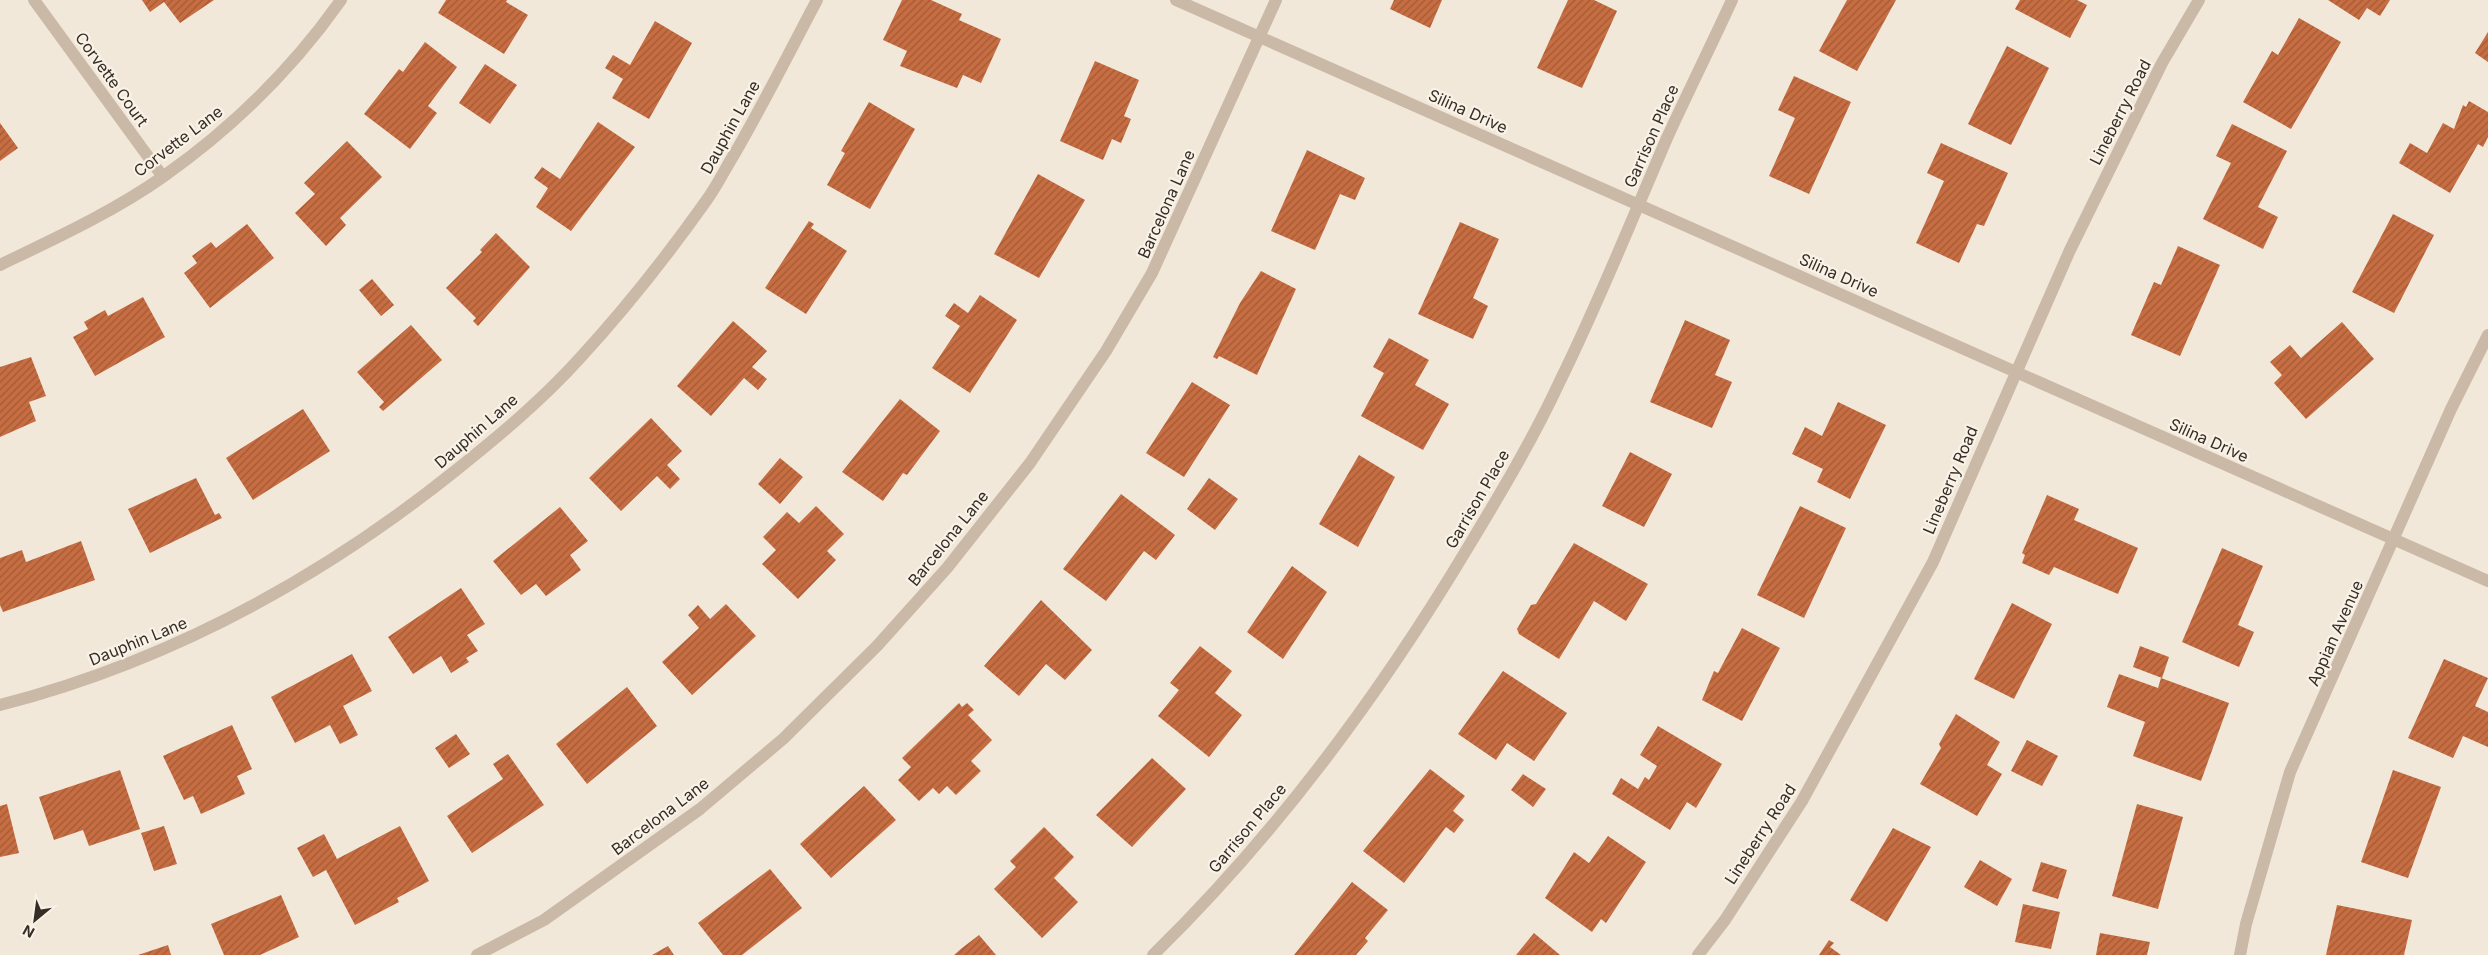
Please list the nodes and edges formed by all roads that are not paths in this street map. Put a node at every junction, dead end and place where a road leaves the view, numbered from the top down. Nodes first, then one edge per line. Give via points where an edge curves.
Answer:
1 (34, 0) edge
2 (340, 0) edge
3 (817, 0) edge
4 (1176, 0) edge
5 (1276, 0) edge
6 (1732, 0) edge
7 (2199, 0) edge
8 (1260, 37) junction
9 (162, 177) junction
10 (1639, 204) junction
11 (0, 265) edge
12 (2488, 335) edge
13 (2015, 372) junction
14 (2394, 540) junction
15 (2488, 581) edge
16 (0, 705) edge
17 (477, 955) edge
18 (1153, 955) edge
19 (1698, 955) edge
20 (2240, 955) edge

1 - 9 street, Corvette Court
2 - 9 street, Corvette Lane via 276,80 218,135
3 - 16 street, Dauphin Lane via 708,199 646,282 578,360 502,434 412,505 317,570 222,623 146,658 50,692
4 - 8 street, Silina Drive
5 - 8 street, Barcelona Lane
6 - 10 street, Garrison Place
7 - 13 street, Lineberry Road via 2162,63 2074,241
8 - 10 street, Silina Drive
8 - 17 street, Barcelona Lane via 1148,281 1106,351 1030,463 946,568 877,646 783,739 700,809 544,920
9 - 11 street, Corvette Lane via 71,231
10 - 13 street, Silina Drive
10 - 18 street, Garrison Place via 1560,382 1497,499 1432,608 1353,723 1266,833 1187,922
12 - 14 street, Appian Avenue
13 - 14 street, Silina Drive
13 - 19 street, Lineberry Road via 1928,570 1802,801 1725,920
14 - 15 street, Silina Drive
14 - 20 street, Appian Avenue via 2290,772

